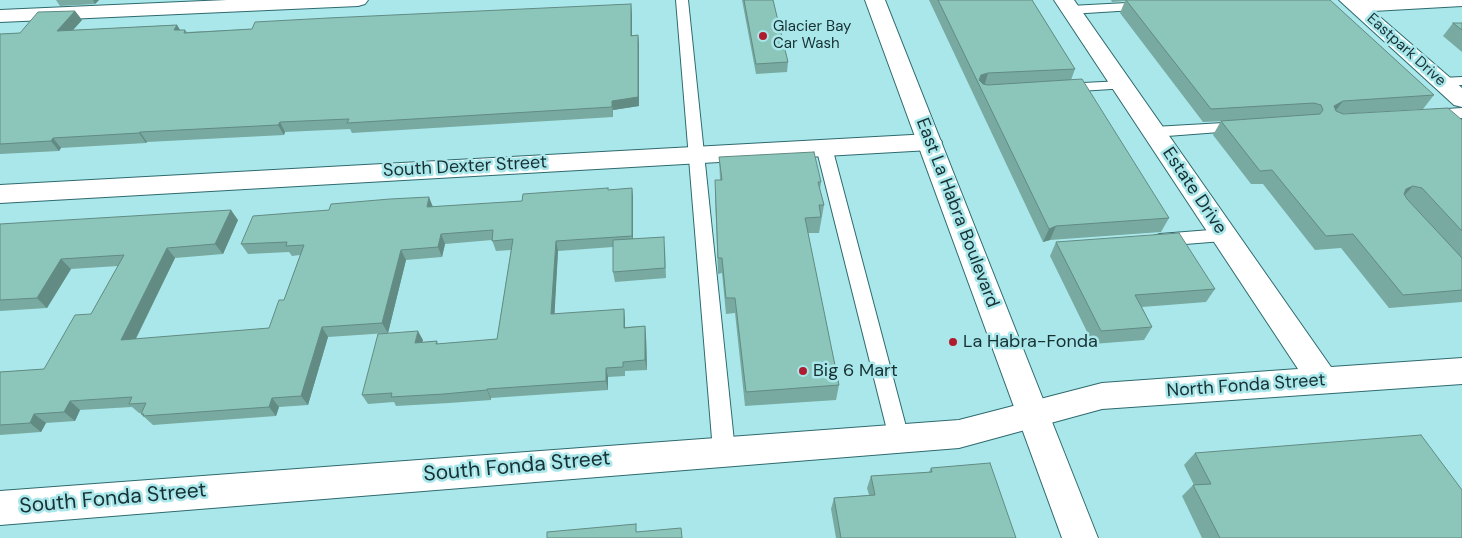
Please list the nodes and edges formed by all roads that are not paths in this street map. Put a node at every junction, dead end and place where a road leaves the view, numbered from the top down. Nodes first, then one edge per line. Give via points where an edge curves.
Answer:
1 (358, 0) edge
2 (682, 0) edge
3 (875, 0) edge
4 (1462, 0) edge
5 (1353, 3) edge
6 (1067, 5) edge
7 (1156, 6) edge
8 (0, 16) edge
9 (1452, 82) edge
10 (1122, 85) junction
11 (1053, 89) edge
12 (1462, 100) edge
13 (1462, 113) edge
14 (1412, 116) edge
15 (1258, 126) edge
16 (1154, 132) junction
17 (930, 142) junction
18 (824, 147) junction
19 (696, 154) junction
20 (0, 194) edge
21 (1224, 235) junction
22 (1146, 241) edge
23 (1462, 371) edge
24 (1324, 382) junction
25 (1032, 414) junction
26 (899, 438) junction
27 (724, 451) junction
28 (0, 508) edge
29 (1080, 538) edge

1 - 8 street
2 - 19 lane
3 - 17 street, East La Habra Boulevard
4 - 5 street
5 - 9 street, Eastpark Drive
6 - 7 lane
6 - 10 street, Estate Drive
9 - 12 street, Eastpark Drive
10 - 11 lane
10 - 16 street, Estate Drive
13 - 14 lane
15 - 16 lane
16 - 21 street, Estate Drive
17 - 18 street, South Dexter Street
17 - 25 street, East La Habra Boulevard
18 - 19 street, South Dexter Street
18 - 26 lane
19 - 20 street, South Dexter Street
19 - 27 lane
21 - 22 lane
21 - 24 street, Estate Drive
23 - 24 street, North Fonda Street
24 - 25 street, North Fonda Street via 1102,396
25 - 26 street, South Fonda Street via 959,434
25 - 29 street, East La Habra Boulevard
26 - 27 street, South Fonda Street
27 - 28 street, South Fonda Street

